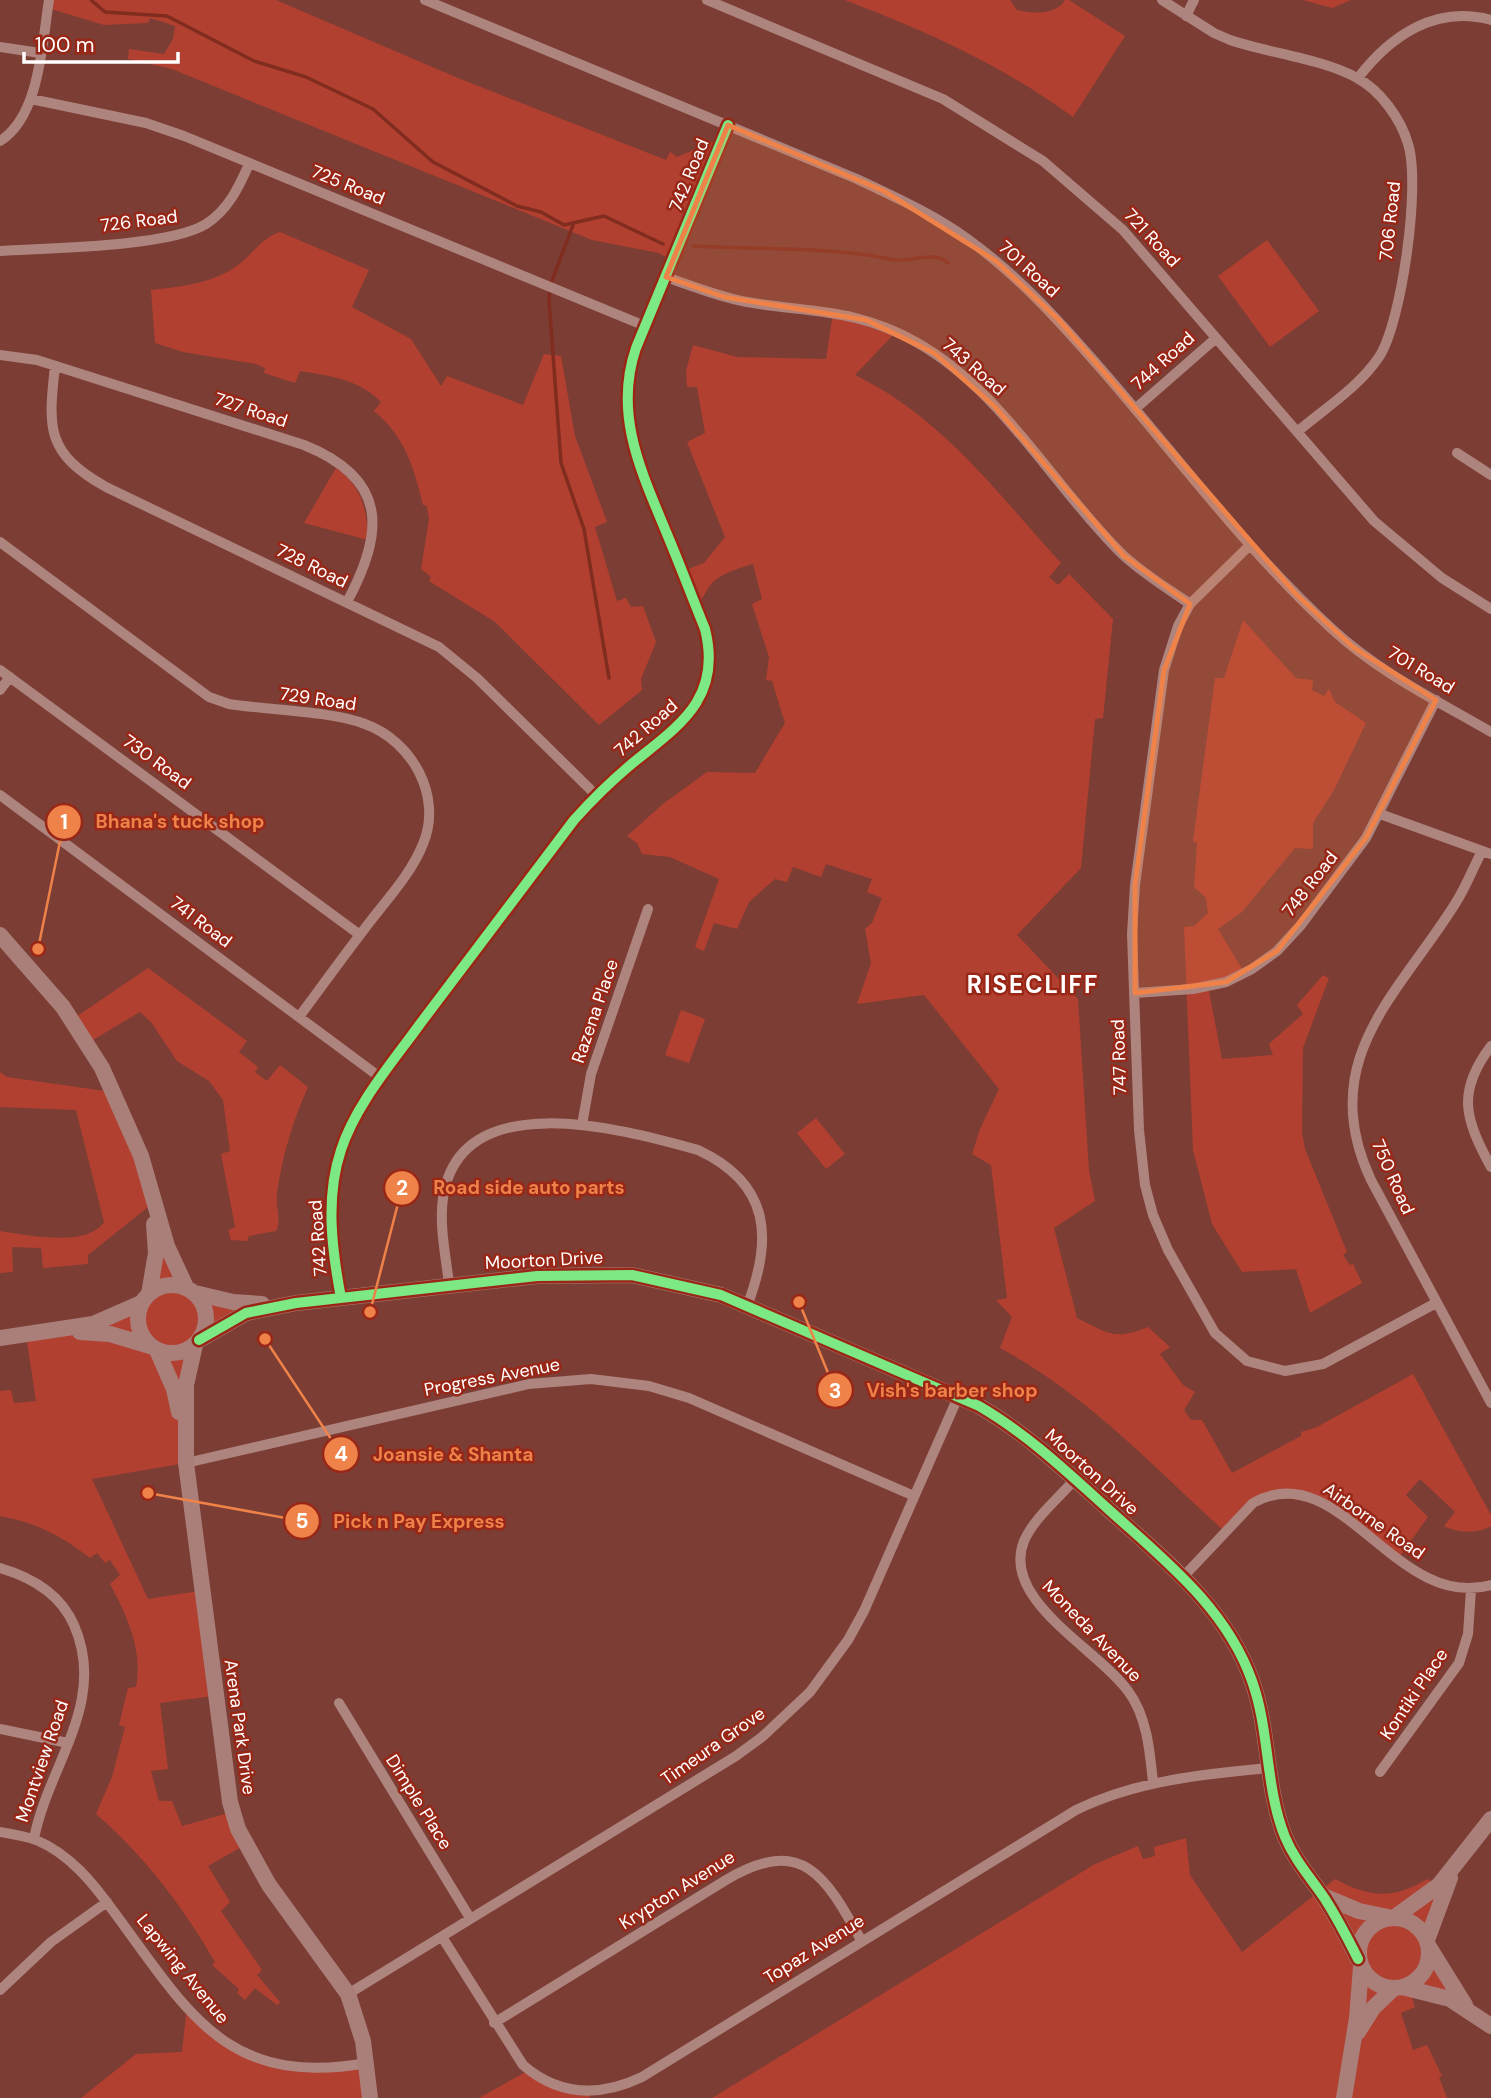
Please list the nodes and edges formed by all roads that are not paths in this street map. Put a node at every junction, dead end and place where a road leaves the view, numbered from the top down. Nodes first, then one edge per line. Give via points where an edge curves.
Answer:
1 (49, 0) edge
2 (425, 0) edge
3 (707, 0) edge
4 (1162, 0) edge
5 (1194, 0) edge
6 (1186, 16) junction
7 (1491, 20) edge
8 (0, 47) edge
9 (40, 53) junction
10 (1358, 78) junction
11 (31, 99) junction
12 (728, 125) junction
13 (0, 141) edge
14 (249, 164) junction
15 (0, 251) edge
16 (666, 277) junction
17 (645, 326) junction
18 (1215, 339) junction
19 (0, 355) edge
20 (55, 366) junction
21 (1135, 409) junction
22 (1297, 432) junction
23 (1457, 453) dead end
24 (1491, 475) edge
25 (0, 542) edge
26 (1250, 545) junction
27 (347, 602) junction
28 (1190, 604) junction
29 (1491, 608) edge
30 (0, 670) edge
31 (10, 677) junction
32 (0, 690) edge
33 (1436, 700) junction
34 (1491, 732) edge
35 (0, 794) edge
36 (596, 795) junction
37 (1380, 814) junction
38 (1486, 852) edge
39 (648, 909) dead end
40 (0, 935) edge
41 (360, 935) junction
42 (1135, 992) junction
43 (299, 1017) junction
44 (1491, 1046) edge
45 (381, 1077) junction
46 (582, 1125) junction
47 (1491, 1167) edge
48 (151, 1190) junction
49 (449, 1284) junction
50 (191, 1290) junction
51 (145, 1298) junction
52 (341, 1298) junction
53 (296, 1303) junction
54 (1436, 1303) junction
55 (747, 1306) junction
56 (57, 1332) junction
57 (0, 1339) edge
58 (197, 1343) junction
59 (154, 1348) junction
60 (958, 1397) junction
61 (1491, 1403) edge
62 (186, 1458) junction
63 (1075, 1479) junction
64 (914, 1496) junction
65 (0, 1568) edge
66 (1183, 1577) junction
67 (1491, 1585) edge
68 (1471, 1590) junction
69 (339, 1703) dead end
70 (0, 1729) edge
71 (68, 1743) junction
72 (1269, 1768) junction
73 (1380, 1772) dead end
74 (1153, 1783) junction
75 (1491, 1819) edge
76 (0, 1832) edge
77 (34, 1839) junction
78 (1454, 1869) junction
79 (1323, 1896) junction
80 (107, 1902) junction
81 (1392, 1917) junction
82 (470, 1919) junction
83 (442, 1937) junction
84 (861, 1940) junction
85 (1428, 1944) junction
86 (1359, 1963) junction
87 (1397, 1988) junction
88 (0, 1990) edge
89 (348, 1994) junction
90 (1466, 2007) junction
91 (494, 2023) junction
92 (1491, 2026) edge
93 (1354, 2037) junction
94 (367, 2063) junction
95 (370, 2098) edge
96 (1343, 2098) edge

1 - 9 street
2 - 12 street, 701 Road
3 - 18 street, 721 Road via 943,99 1044,161 1123,230
4 - 6 street, 706 Road
5 - 6 street
6 - 10 street, 706 Road via 1230,40
7 - 10 street via 1472,15 1449,17 1415,27 1380,51
8 - 9 street
9 - 11 street
10 - 22 street, 706 Road via 1394,115 1413,163 1398,308 1386,344 1368,370
11 - 13 street via 18,126
11 - 14 street, 725 Road via 146,123
12 - 16 street, 742 Road
12 - 21 street, 701 Road via 884,191 969,240 1040,301
14 - 15 street, 726 Road via 224,208 195,229 152,239
14 - 17 street, 725 Road
16 - 17 street, 742 Road
16 - 28 street, 743 Road via 724,297 822,309 866,320 934,353 995,407 1124,556
17 - 36 street, 742 Road via 630,365 628,425 705,629 709,675 700,700 682,723
18 - 21 street, 744 Road
18 - 22 street, 721 Road
19 - 20 street, 727 Road
20 - 27 street, 728 Road via 50,422 59,447 77,470
20 - 27 street, 727 Road via 304,445 342,464 361,485 373,520 370,556
21 - 26 street, 701 Road
22 - 29 street, 721 Road via 1395,542
23 - 24 street
25 - 41 street, 729 Road via 218,701 362,722 402,747 423,780 428,829 410,868
26 - 28 street, 747 Road
26 - 33 street, 701 Road via 1332,630
27 - 36 street, 728 Road via 452,656
28 - 42 street, 747 Road via 1172,644 1159,705 1135,885
30 - 31 street, 730 Road
31 - 32 street
31 - 41 street, 730 Road
33 - 34 street, 701 Road
33 - 37 street, 748 Road
35 - 43 street, 741 Road
36 - 45 street, 742 Road
37 - 38 street
37 - 42 street, 748 Road via 1301,925 1268,959 1211,986
38 - 54 street, 750 Road via 1457,902 1377,1014 1356,1078 1356,1129 1362,1158
39 - 46 street, Razena Place via 591,1074
40 - 48 street, Arena Park Drive via 63,1007 102,1068
41 - 43 street, 729 Road
42 - 54 street, 747 Road via 1145,1185 1168,1250 1214,1333 1235,1354 1258,1365 1285,1371 1310,1368 1338,1358
43 - 45 street, 741 Road
44 - 47 street via 1472,1078 1467,1105 1470,1128
45 - 52 street, 742 Road via 346,1136 335,1170 332,1222
46 - 49 street via 501,1129 478,1141 459,1160 443,1199
46 - 55 street via 698,1150 715,1157 742,1181 761,1219 764,1248
48 - 50 street, Arena Park Drive via 167,1245
48 - 51 street, Arena Park Drive via 156,1253
49 - 52 street, Moorton Drive
49 - 55 street, Moorton Drive via 572,1273 632,1275 707,1291
50 - 51 street via 166,1285
50 - 53 street, Moorton Drive via 246,1304
50 - 58 street, Arena Park Drive via 205,1308 207,1319
51 - 56 street via 93,1324
51 - 59 street, Arena Park Drive via 138,1324 142,1337
52 - 53 street, Moorton Drive
53 - 58 street, Moorton Drive via 239,1316
54 - 61 street, 750 Road
55 - 60 street, Moorton Drive
56 - 57 street
56 - 59 street via 110,1334
58 - 59 street via 176,1353
58 - 62 street, Arena Park Drive via 186,1385
59 - 62 street, Arena Park Drive via 174,1389
60 - 63 street, Moorton Drive via 1006,1422
60 - 64 street, Timeura Grove
62 - 64 street, Progress Avenue via 502,1390 592,1379 649,1386 690,1398
62 - 89 street, Arena Park Drive via 230,1802 238,1829 269,1885
63 - 66 street, Moorton Drive
63 - 74 street, Moneda Avenue via 1025,1539 1020,1556 1023,1580 1035,1601 1128,1691 1144,1728
64 - 82 street, Timeura Grove via 848,1640 816,1685 772,1728 728,1761
65 - 71 street, Montview Road via 47,1590 79,1636 86,1682
66 - 68 street, Airborne Road via 1253,1503 1294,1493 1332,1510 1440,1586
66 - 72 street, Moorton Drive via 1218,1618 1244,1661 1259,1704
67 - 68 street, Airborne Road
68 - 73 street, Kontiki Place via 1468,1634 1459,1663
69 - 82 street, Dimple Place
70 - 71 street
71 - 77 street, Montview Road
72 - 74 street, Topaz Avenue
72 - 79 street, Moorton Drive via 1284,1835
74 - 84 street, Topaz Avenue via 1099,1798 1076,1810
75 - 78 street
76 - 77 street, Lapwing Avenue
77 - 80 street, Lapwing Avenue via 75,1864
78 - 81 street via 1429,1895
78 - 85 street
79 - 81 street
79 - 86 street, Moorton Drive
80 - 88 street via 51,1942
80 - 94 street, Lapwing Avenue via 187,2008 220,2041 249,2057 288,2067
81 - 85 street via 1415,1924
81 - 86 street via 1375,1922 1364,1932
82 - 83 street, Timeura Grove
83 - 89 street, Timeura Grove
83 - 91 street, Topaz Avenue
84 - 91 street, Topaz Avenue via 642,2077 610,2090 577,2092 536,2076 516,2057
84 - 91 street, Krypton Avenue via 816,1874 792,1862 763,1861
85 - 87 street via 1424,1972
85 - 90 street
86 - 87 street via 1374,1983
86 - 93 street
87 - 90 street via 1430,1992
87 - 93 street via 1373,2008
89 - 94 street, Arena Park Drive
90 - 92 street
93 - 96 street
94 - 95 street, Arena Park Drive

